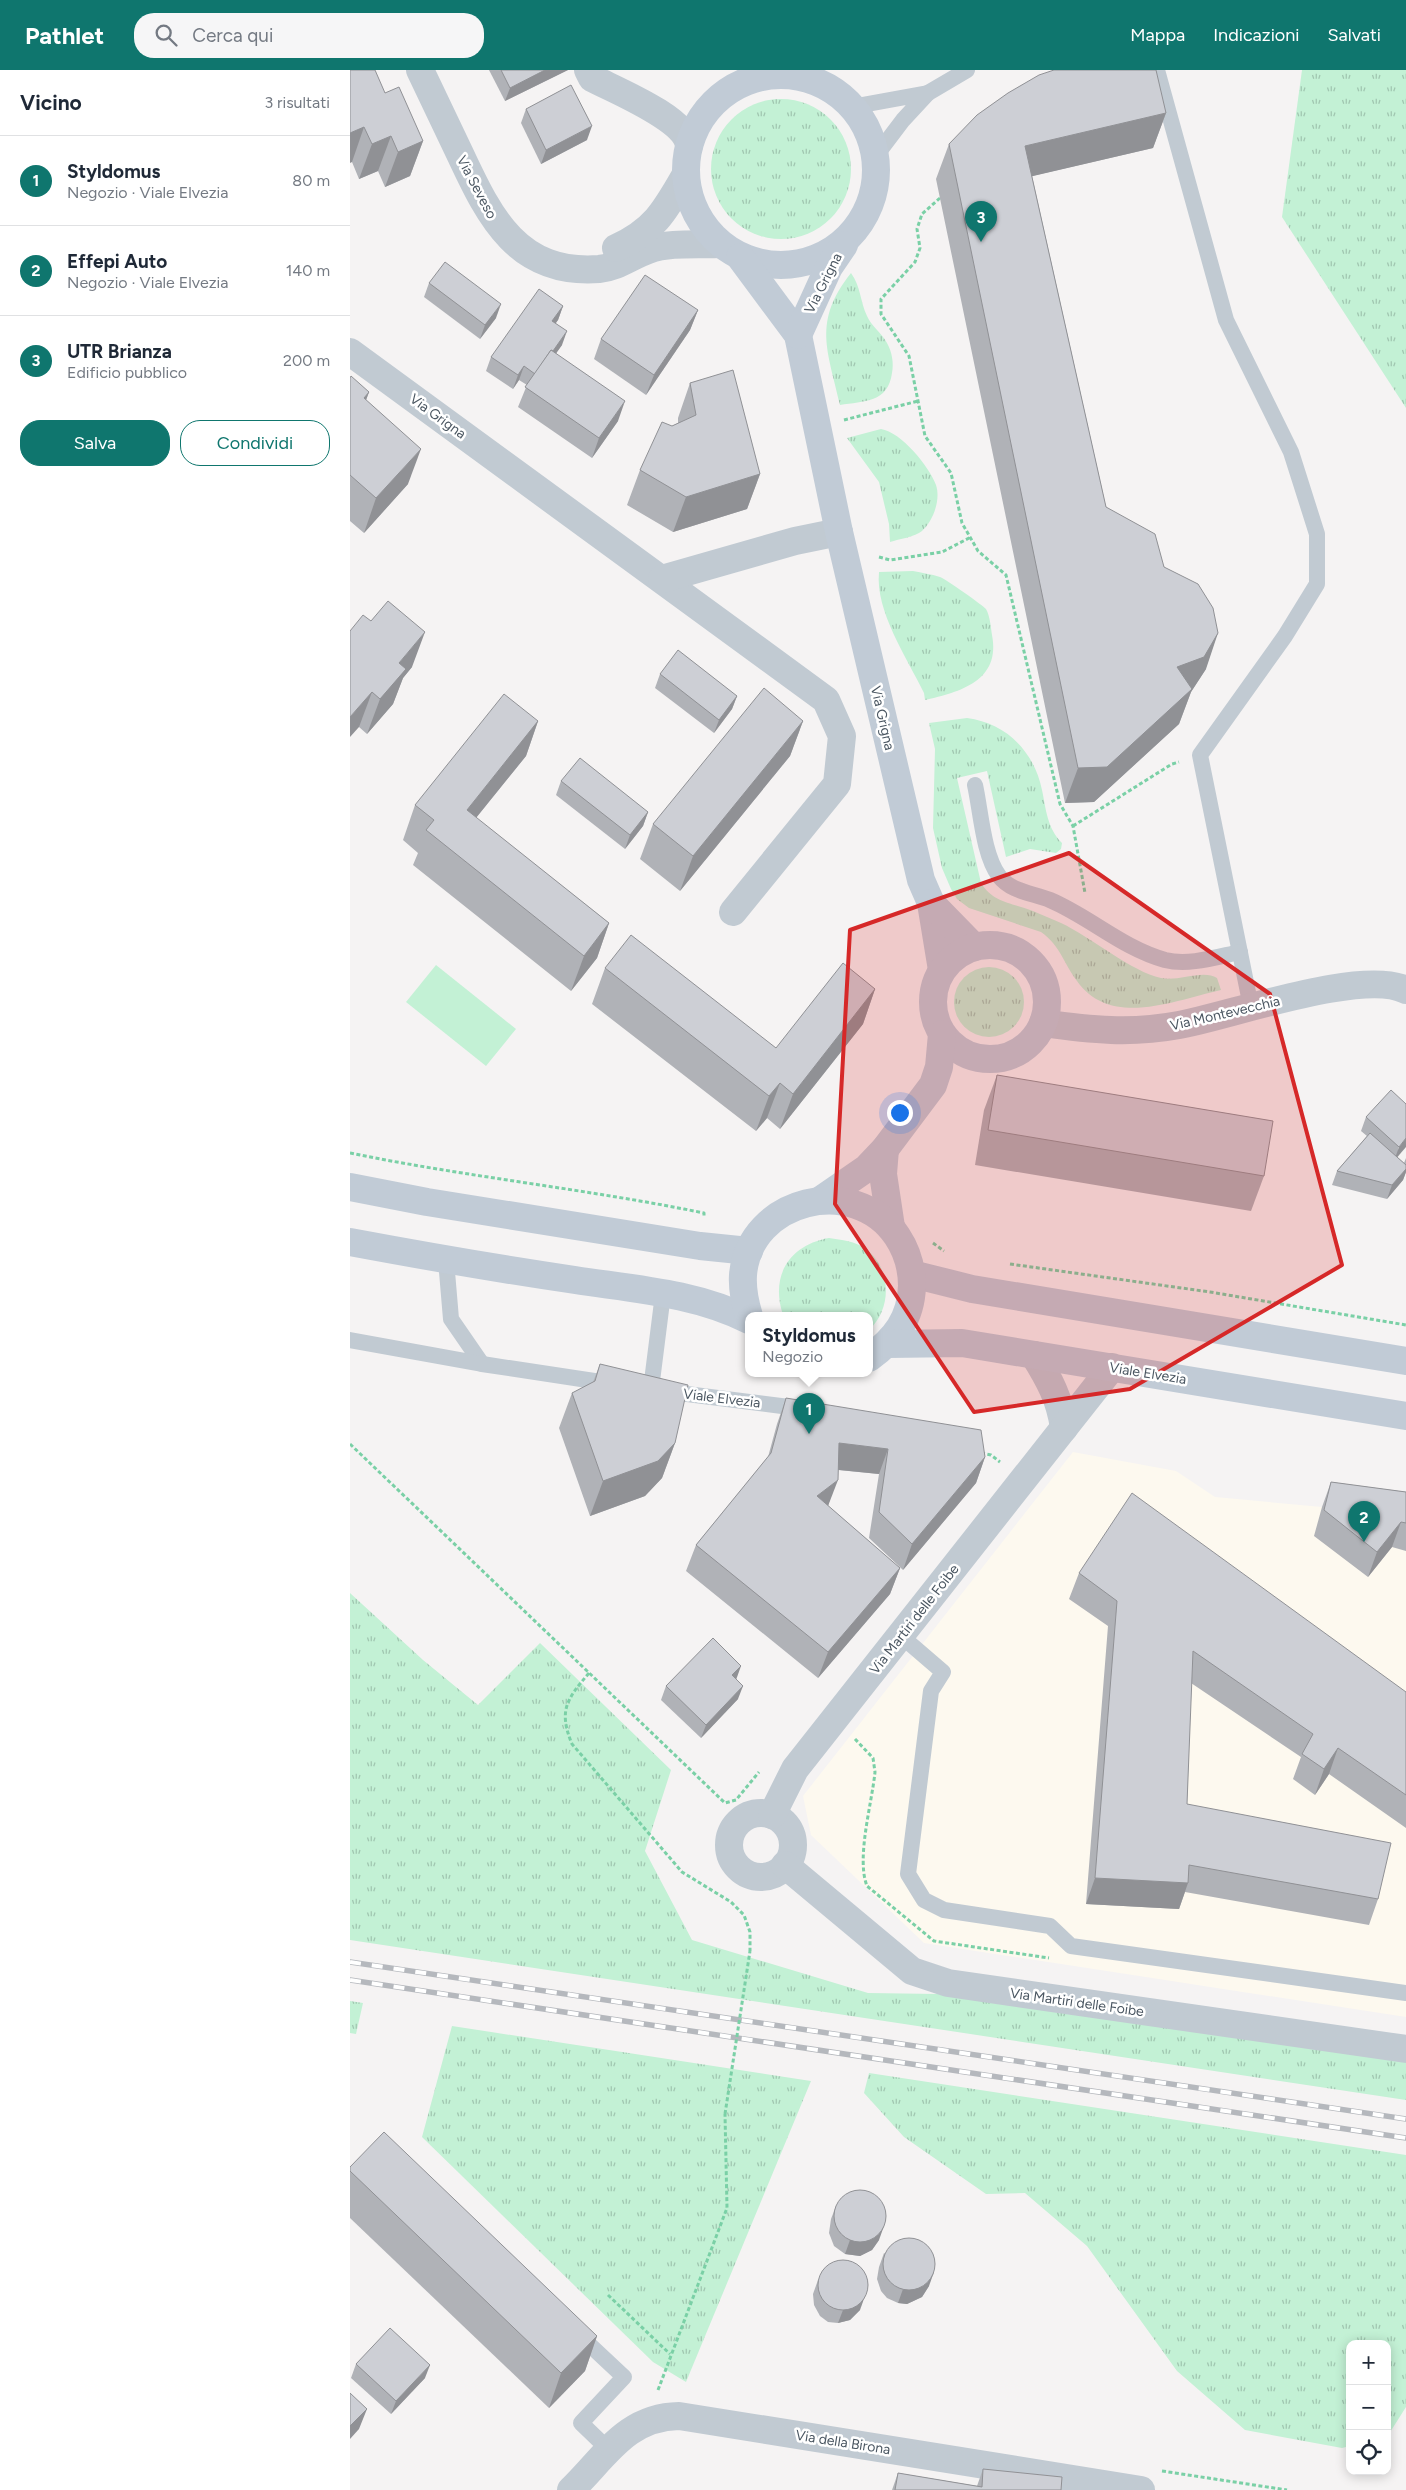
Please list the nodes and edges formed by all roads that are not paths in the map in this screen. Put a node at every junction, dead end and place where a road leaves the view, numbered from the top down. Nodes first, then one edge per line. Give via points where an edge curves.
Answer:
1 (420, 70) edge
2 (588, 70) edge
3 (816, 70) edge
4 (967, 70) edge
5 (1157, 70) edge
6 (739, 79) edge
7 (928, 93) junction
8 (846, 102) junction
9 (689, 145) junction
10 (875, 157) junction
11 (685, 176) junction
12 (852, 234) junction
13 (730, 250) junction
14 (571, 266) junction
15 (798, 335) junction
16 (350, 352) edge
17 (839, 532) junction
18 (662, 579) junction
19 (975, 785) dead end
20 (931, 903) junction
21 (733, 912) dead end
22 (974, 947) junction
23 (1240, 952) junction
24 (942, 970) junction
25 (1406, 990) edge
26 (1251, 1007) junction
27 (1043, 1023) junction
28 (942, 1034) junction
29 (982, 1059) junction
30 (932, 1085) junction
31 (885, 1149) junction
32 (350, 1187) edge
33 (822, 1199) junction
34 (891, 1227) junction
35 (350, 1242) edge
36 (749, 1251) junction
37 (446, 1260) junction
38 (912, 1274) junction
39 (663, 1294) junction
40 (748, 1312) edge
41 (745, 1316) edge
42 (350, 1340) edge
43 (879, 1351) edge
44 (1034, 1355) junction
45 (1406, 1361) edge
46 (482, 1364) junction
47 (1112, 1367) junction
48 (652, 1389) junction
49 (819, 1411) edge
50 (1406, 1416) edge
51 (1064, 1428) junction
52 (900, 1635) junction
53 (772, 1815) junction
54 (785, 1865) junction
55 (1406, 1993) edge
56 (1406, 2049) edge
57 (567, 2323) edge
58 (609, 2450) junction
59 (572, 2490) edge
60 (1141, 2490) edge

1 - 14 street, Via Seveso via 486,209 495,221 511,239 542,260
2 - 9 street via 592,78 669,119 688,138
3 - 8 street
4 - 7 lane
5 - 23 lane via 1226,320 1291,452 1317,534 1316,584 1285,636 1200,755
6 - 8 street, Via Grigna via 787,75 818,82
6 - 9 street, Via Grigna via 706,111
7 - 8 lane
7 - 10 lane
8 - 10 street, Via Grigna via 867,130
9 - 11 street, Via Grigna
10 - 12 street, Via Grigna via 872,197 865,216
11 - 13 street, Via Grigna via 695,214 704,228
11 - 14 street via 659,219 641,236
12 - 13 street via 830,252 801,264 766,265
12 - 15 street, Via Grigna via 829,266
13 - 14 street, Via Seveso via 664,246 649,249 607,268
13 - 15 street, Via Grigna
15 - 17 street, Via Grigna
16 - 18 street, Via Grigna
17 - 18 street via 795,541
17 - 20 street, Via Grigna via 921,880
18 - 21 street, Via Grigna via 826,700 842,736 837,784
19 - 23 lane via 990,862 1000,878 1011,887 1050,900 1090,920 1127,946 1166,960 1196,961
20 - 22 street, Via Grigna
20 - 24 street, Via Grigna
22 - 24 street via 951,960
22 - 27 street via 992,944 1010,948 1026,957 1046,987
23 - 26 lane
24 - 28 street via 932,1002
25 - 26 street, Via Montevecchia via 1363,985 1322,990
26 - 27 street, Via Montevecchia via 1180,1025 1128,1032
27 - 29 street via 1019,1052 1001,1058
28 - 29 street via 952,1046
28 - 30 street via 940,1059
29 - 30 street
30 - 31 street
31 - 33 street via 867,1168
31 - 34 street via 884,1174
32 - 36 street via 700,1246
33 - 34 street, Viale Elvezia via 856,1204
33 - 36 street, Viale Elvezia via 799,1204 778,1215 761,1231
34 - 38 street, Viale Elvezia via 905,1249
35 - 37 street, Viale Elvezia
36 - 40 street, Viale Elvezia via 743,1274
37 - 39 street, Viale Elvezia
37 - 46 lane via 451,1318
38 - 43 street, Viale Elvezia via 911,1299 903,1323
38 - 45 street via 972,1289
39 - 41 street, Viale Elvezia via 724,1307
39 - 48 lane
42 - 46 lane, Viale Elvezia
43 - 44 street, Viale Elvezia via 962,1343
44 - 47 street, Viale Elvezia
44 - 51 street via 1053,1385
46 - 48 lane, Viale Elvezia
47 - 50 street, Viale Elvezia
47 - 51 street, Via Martiri delle Foibe
48 - 49 lane, Viale Elvezia
51 - 52 street, Via Martiri delle Foibe
52 - 53 street, Via Martiri delle Foibe via 795,1769
52 - 55 lane via 943,1672 931,1691 908,1874 924,1900 944,1910 1050,1926 1071,1946
53 - 54 street via 785,1823 793,1842
53 - 54 street via 755,1813 736,1824 731,1833 730,1855 739,1868 752,1875 763,1877 773,1874
54 - 56 street, Via Martiri delle Foibe via 912,1971 948,1983
57 - 58 lane via 624,2377 581,2423
58 - 59 street, Via della Birona
58 - 60 street, Via della Birona via 622,2436 646,2420 679,2416

